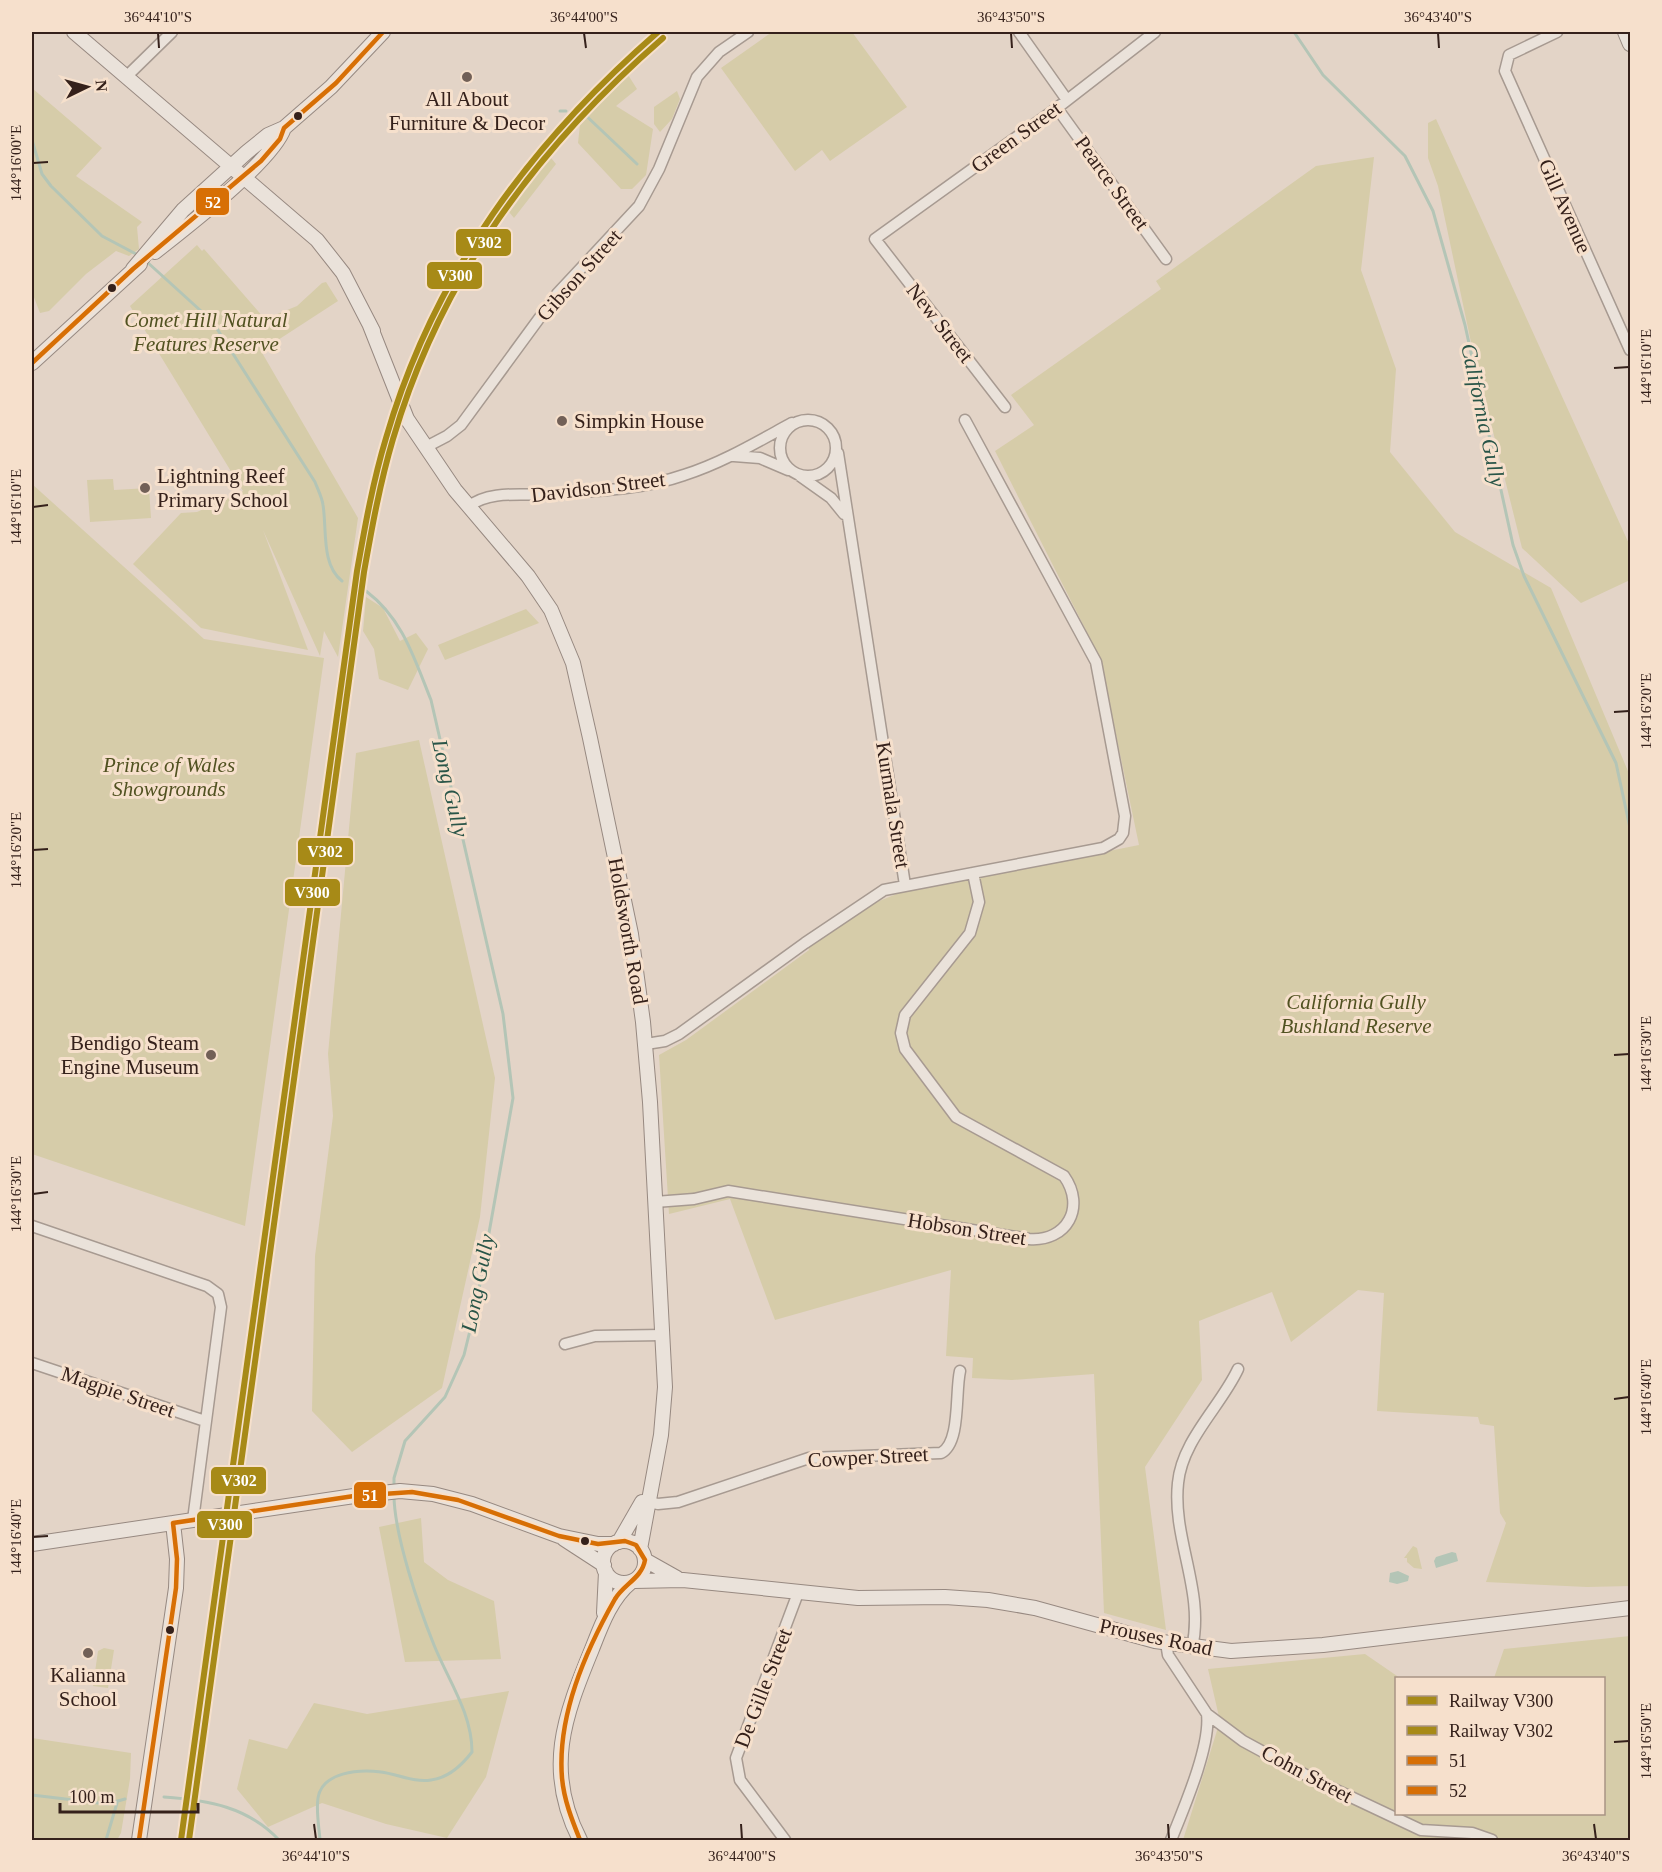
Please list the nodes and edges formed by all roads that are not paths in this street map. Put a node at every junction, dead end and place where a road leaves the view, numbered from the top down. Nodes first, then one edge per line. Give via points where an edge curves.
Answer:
1 (74, 32) edge
2 (172, 32) edge
3 (383, 32) edge
4 (748, 32) edge
5 (1019, 32) edge
6 (1154, 32) edge
7 (1557, 32) edge
8 (1625, 32) edge
9 (1630, 44) edge
10 (126, 77) junction
11 (1067, 100) junction
12 (1058, 108) junction
13 (284, 128) junction
14 (231, 166) junction
15 (244, 176) junction
16 (875, 239) joint
17 (1166, 259) dead end
18 (142, 260) junction
19 (1630, 350) edge
20 (32, 363) edge
21 (1005, 407) dead end
22 (965, 420) dead end
23 (792, 423) junction
24 (426, 447) junction
25 (837, 453) junction
26 (728, 457) junction
27 (796, 473) junction
28 (468, 507) junction
29 (850, 528) junction
30 (974, 873) junction
31 (905, 885) junction
32 (646, 1044) junction
33 (655, 1202) junction
34 (32, 1226) edge
35 (663, 1335) junction
36 (565, 1344) dead end
37 (32, 1363) edge
38 (1238, 1369) dead end
39 (960, 1371) dead end
40 (205, 1421) junction
41 (646, 1502) junction
42 (193, 1520) junction
43 (173, 1523) junction
44 (559, 1536) junction
45 (616, 1543) junction
46 (32, 1544) edge
47 (643, 1554) junction
48 (605, 1569) junction
49 (683, 1580) junction
50 (632, 1581) junction
51 (798, 1593) junction
52 (1630, 1608) edge
53 (603, 1621) junction
54 (1166, 1643) junction
55 (1192, 1648) junction
56 (1208, 1714) junction
57 (139, 1840) edge
58 (580, 1840) edge
59 (785, 1840) edge
60 (1171, 1840) edge
61 (1492, 1840) edge

1 - 10 main road, Holdsworth Road
2 - 10 street
3 - 13 main road via 336,83
4 - 24 street, Gibson Street via 719,52 697,77 659,169 639,206 556,294 460,425
5 - 11 street
6 - 11 street, Green Street
7 - 19 street, Gill Avenue via 1502,59
8 - 9 main road
10 - 14 main road, Holdsworth Road
11 - 12 street, Green Street
12 - 16 street, Green Street
12 - 17 street, Pearce Street
13 - 14 main road via 268,135
13 - 15 main road via 273,148
14 - 15 main road, Holdsworth Road
14 - 18 main road via 183,210
15 - 18 main road
15 - 24 main road, Holdsworth Road via 327,253 350,285 398,380
16 - 21 street, New Street
18 - 20 main road
22 - 30 street via 1096,662 1125,816 1119,839 1103,848
23 - 25 street via 801,419 826,426 836,441
23 - 26 street, Davidson Street
23 - 27 street via 780,452 783,461
24 - 28 main road, Holdsworth Road
25 - 27 street via 824,472 809,477
25 - 29 street, Kurmala Street
26 - 27 street, Davidson Street via 753,456
26 - 28 street, Davidson Street via 656,483 558,494 492,496
27 - 29 street, Kurmala Street via 838,504
28 - 32 main road, Holdsworth Road via 544,598 568,649 622,886
29 - 31 street, Kurmala Street
30 - 31 street
30 - 33 street, Hobson Street via 979,902 973,927 905,1015 901,1026 903,1044 956,1117 1064,1176 1074,1203 1062,1232 1029,1239 728,1191
31 - 32 street, Kurmala Street via 884,890 865,902 679,1034
32 - 33 main road, Holdsworth Road
33 - 35 main road, Holdsworth Road
34 - 40 street via 216,1291 221,1307
35 - 36 street via 595,1336
35 - 41 main road, Holdsworth Road via 665,1387 655,1466
37 - 40 street, Magpie Street
38 - 55 street via 1188,1451 1178,1483 1180,1520 1196,1609
39 - 41 street, Cowper Street via 953,1440 941,1453 809,1458 678,1502
40 - 42 street
41 - 45 main road, Holdsworth Road
41 - 47 main road, Holdsworth Road
42 - 43 main road
42 - 44 main road via 394,1492 458,1500
43 - 46 main road
43 - 57 main road via 176,1588
44 - 45 main road via 598,1544
44 - 48 main road
45 - 47 main road via 631,1542
45 - 48 main road via 605,1553
47 - 49 main road, Prouses Road
47 - 50 main road via 642,1572
48 - 50 main road via 617,1581
48 - 53 main road
49 - 50 main road, Prouses Road
49 - 51 main road, Prouses Road
50 - 53 main road via 622,1588
51 - 54 main road, Prouses Road via 997,1601
51 - 59 street, De Gille Street via 736,1758 740,1780
52 - 55 main road, Prouses Road via 1279,1649
53 - 58 main road via 571,1702 560,1746 562,1789
54 - 55 main road, Prouses Road
54 - 56 street, Cohn Street via 1168,1655
56 - 60 street via 1207,1736
56 - 61 street, Cohn Street via 1243,1741 1294,1769 1421,1830 1473,1833

